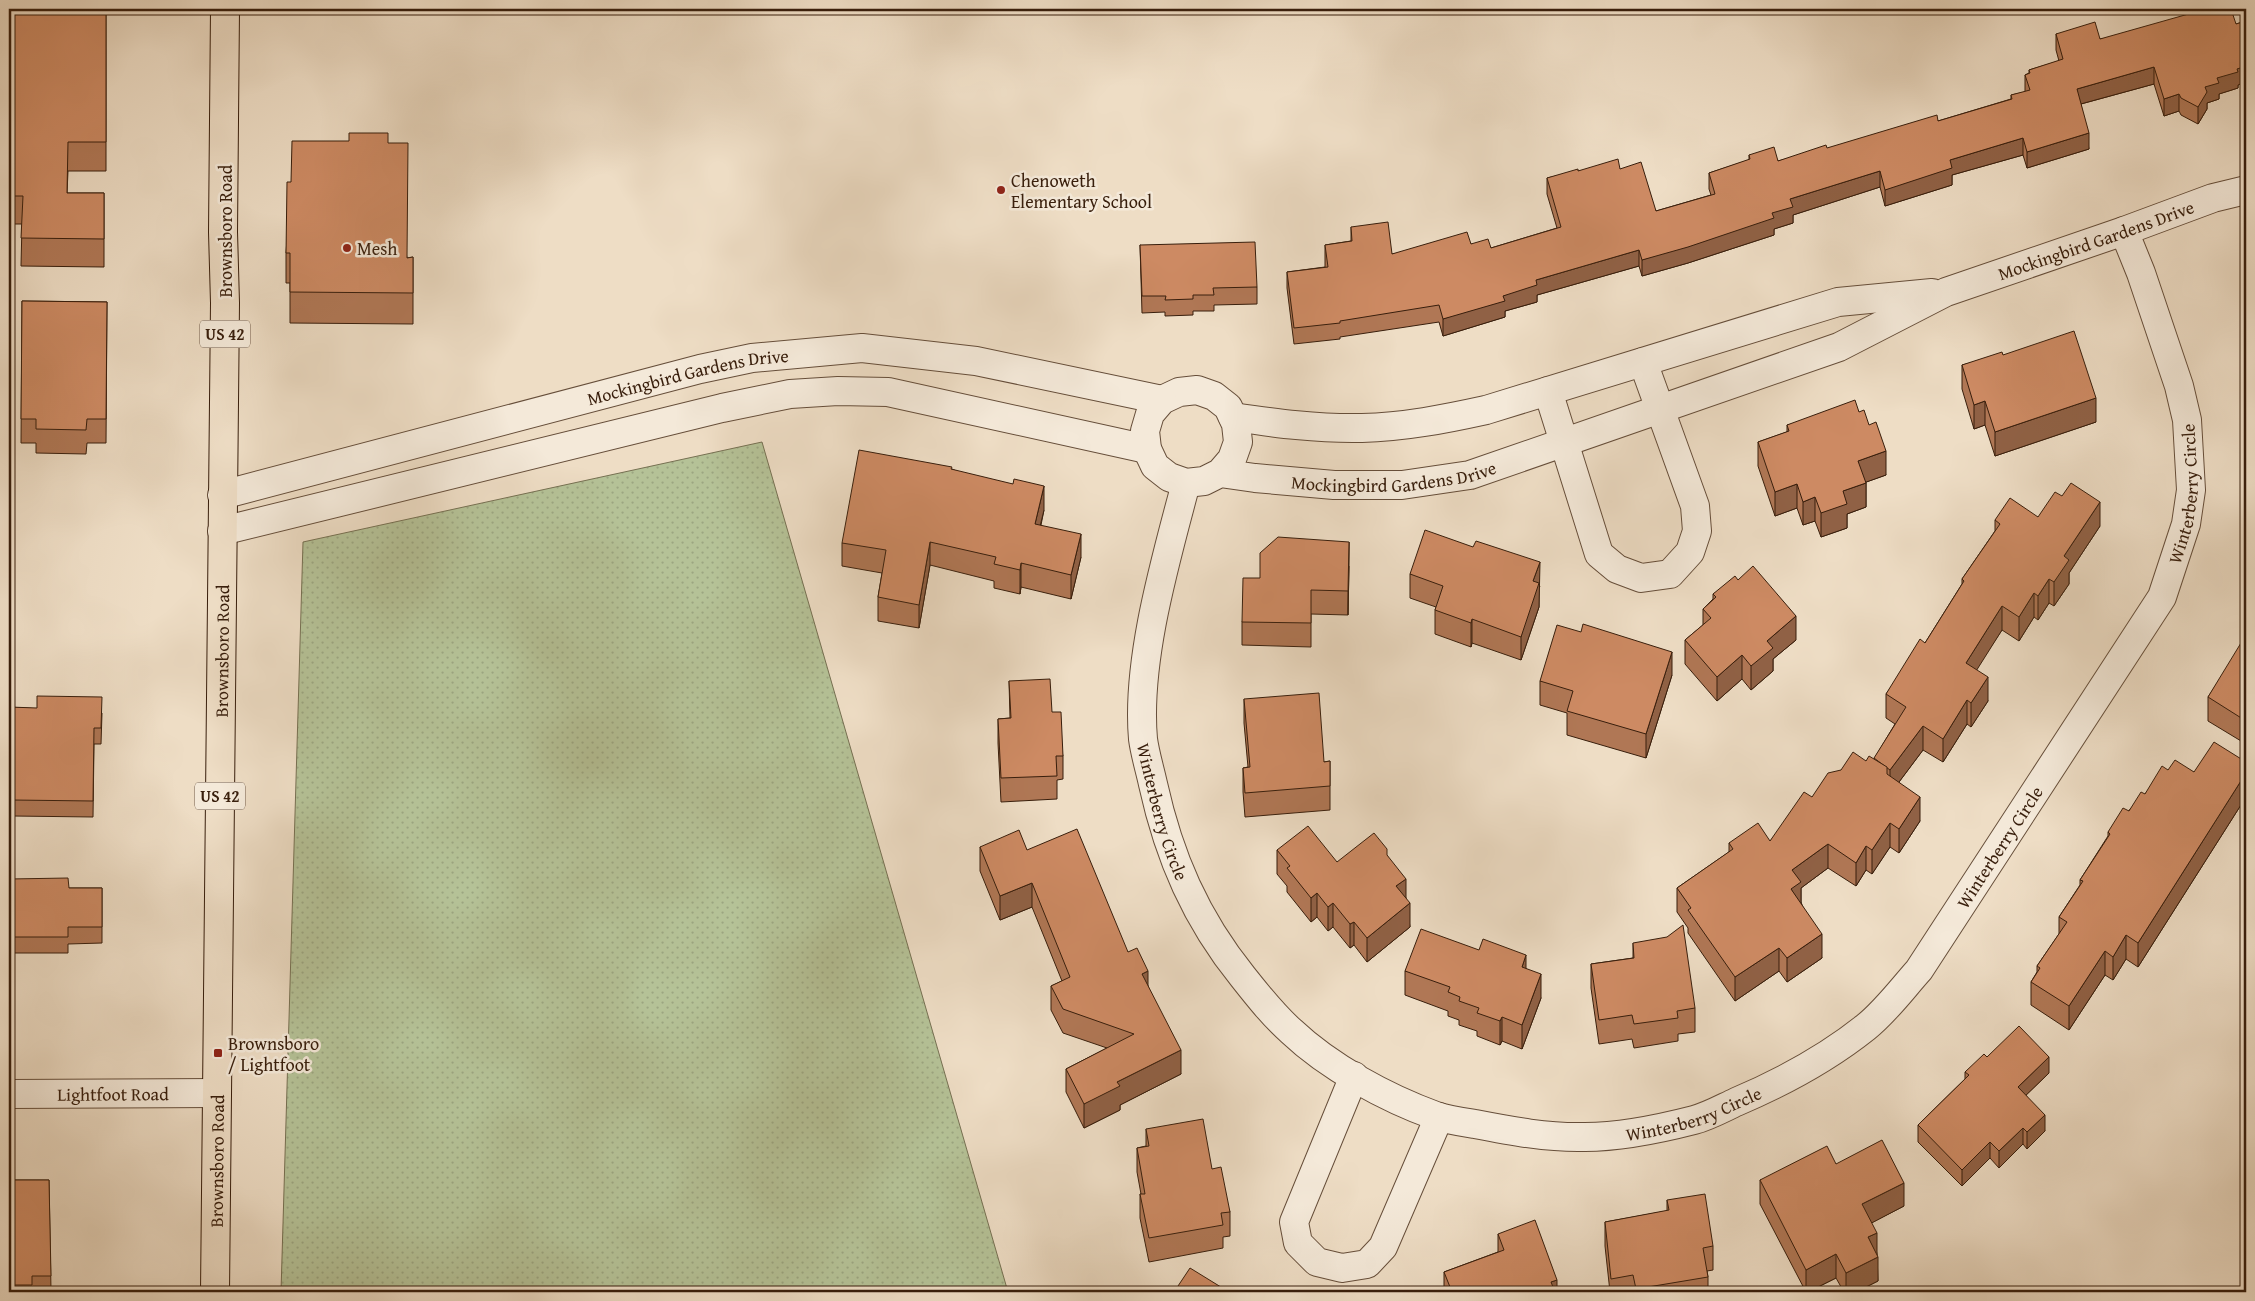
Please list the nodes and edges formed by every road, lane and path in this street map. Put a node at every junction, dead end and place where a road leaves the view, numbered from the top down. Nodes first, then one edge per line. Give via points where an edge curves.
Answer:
1 (225, 9) edge
2 (2246, 190) edge
3 (2124, 231) junction
4 (1946, 292) junction
5 (1643, 362) junction
6 (1548, 391) junction
7 (1162, 400) junction
8 (1660, 409) junction
9 (1233, 417) junction
10 (1564, 442) junction
11 (1146, 449) junction
12 (1220, 473) junction
13 (1186, 483) junction
14 (222, 495) junction
15 (222, 531) junction
16 (1354, 1076) junction
17 (217, 1093) junction
18 (9, 1094) edge
19 (1440, 1117) junction
20 (215, 1292) edge

1 - 14 main road, Brownsboro Road / US 42
2 - 3 street, Mockingbird Gardens Drive via 2213,198
3 - 4 street, Mockingbird Gardens Drive
3 - 19 street, Winterberry Circle via 2179,386 2187,420 2191,490 2186,524 2162,597 1919,970 1868,1025 1814,1065 1698,1119 1638,1132 1584,1137 1522,1133
4 - 5 street, Mockingbird Gardens Drive via 1838,302
4 - 8 street, Mockingbird Gardens Drive via 1839,347
5 - 6 street, Mockingbird Gardens Drive
5 - 8 street
6 - 9 street, Mockingbird Gardens Drive via 1486,410 1426,423 1362,428 1300,426
6 - 10 street
7 - 9 street via 1179,392 1197,390 1214,396
7 - 11 street via 1150,414 1145,431
7 - 14 street, Mockingbird Gardens Drive via 976,361 862,348 810,352 752,358 700,369
8 - 10 street, Mockingbird Gardens Drive
8 - 10 street via 1695,506 1697,531 1690,552 1670,574 1641,578 1617,569 1599,554
9 - 12 street via 1238,442 1232,459
10 - 12 street, Mockingbird Gardens Drive via 1470,475 1402,484 1334,485
11 - 13 street via 1162,472
11 - 15 street, Mockingbird Gardens Drive via 888,392 790,394
12 - 13 street, Mockingbird Gardens Drive via 1204,481
13 - 16 street, Winterberry Circle via 1148,648 1144,692 1143,740 1162,825 1199,914 1226,956 1292,1032
14 - 15 main road, Brownsboro Road / US 42
15 - 17 main road, Brownsboro Road / US 42
16 - 19 street, Winterberry Circle via 1386,1095
16 - 19 street via 1294,1222 1298,1243 1317,1262 1342,1268 1367,1264 1383,1247
17 - 18 street, Lightfoot Road
17 - 20 main road, Brownsboro Road / US 42

